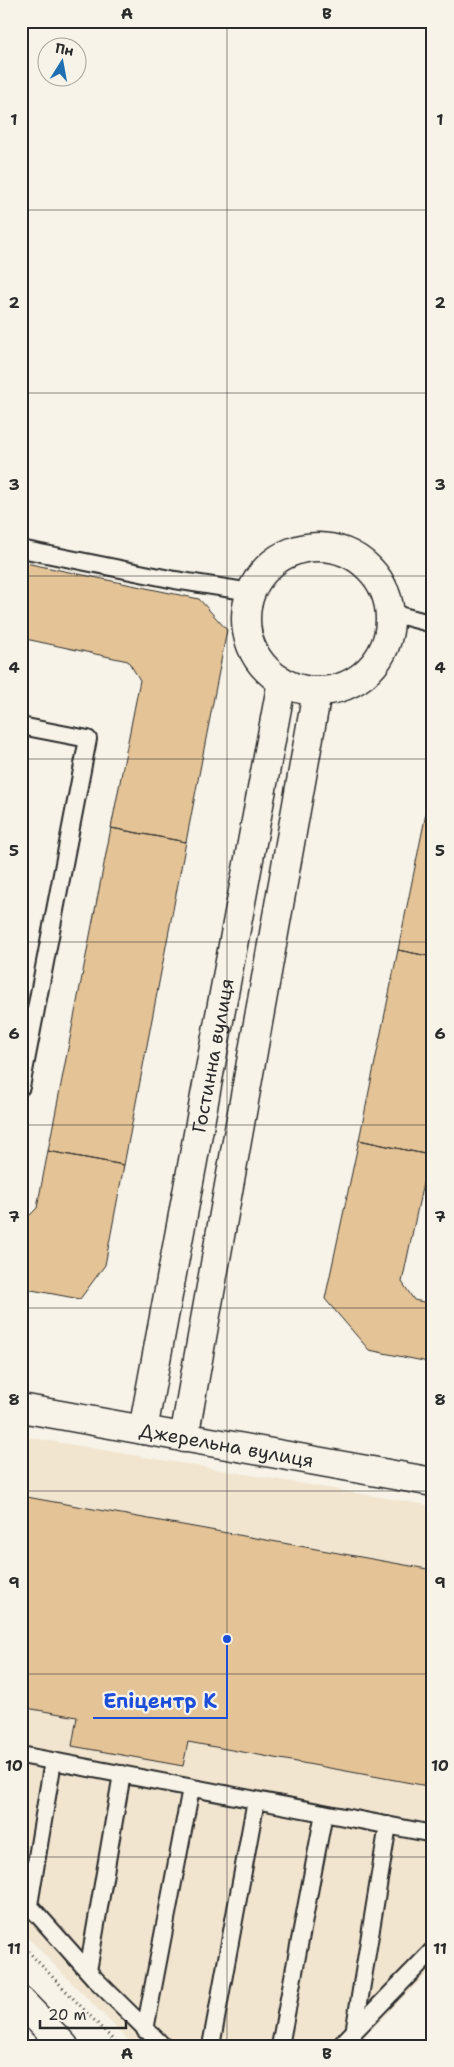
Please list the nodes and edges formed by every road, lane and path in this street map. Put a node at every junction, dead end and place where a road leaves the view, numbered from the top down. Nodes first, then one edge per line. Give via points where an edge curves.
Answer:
1 (21, 549) edge
2 (251, 592) junction
3 (391, 613) junction
4 (433, 624) edge
5 (282, 681) junction
6 (317, 692) junction
7 (21, 726) edge
8 (21, 1087) edge
9 (21, 1408) edge
10 (143, 1430) junction
11 (184, 1438) junction
12 (433, 1482) edge
13 (21, 1755) edge
14 (53, 1761) junction
15 (122, 1774) junction
16 (191, 1788) junction
17 (256, 1800) junction
18 (324, 1813) junction
19 (388, 1825) junction
20 (433, 1834) edge
21 (25, 1900) edge
22 (21, 1944) edge
23 (433, 1950) edge
24 (88, 1970) junction
25 (21, 2001) edge
26 (145, 2030) junction
27 (354, 2033) junction
28 (433, 2036) edge
29 (114, 2041) junction
30 (64, 2046) edge
31 (106, 2046) edge
32 (119, 2046) edge
33 (162, 2046) edge
34 (211, 2046) edge
35 (280, 2046) edge
36 (340, 2046) edge
37 (422, 2046) edge

1 - 2 lane
2 - 3 street via 263,572 281,556 303,548 328,547 351,554 371,569 384,589
2 - 5 street via 246,614 248,638 257,659
3 - 4 lane
3 - 6 street via 389,637 379,660 362,677 340,688
5 - 6 street via 294,688
5 - 10 street, Гостинна вулиця
6 - 11 street
7 - 8 lane via 88,738
9 - 10 street, Джерельна вулиця
10 - 11 street, Джерельна вулиця
11 - 12 street, Джерельна вулиця
13 - 14 lane
14 - 15 lane
14 - 21 lane
15 - 16 lane
15 - 24 lane
16 - 17 lane
16 - 26 lane
17 - 18 lane
17 - 34 lane
18 - 19 lane
18 - 35 lane
19 - 20 lane
19 - 27 lane
21 - 24 lane
22 - 29 path
23 - 27 lane
24 - 26 lane
25 - 30 street
26 - 33 lane
27 - 36 lane
28 - 37 path
29 - 31 path
29 - 32 path

